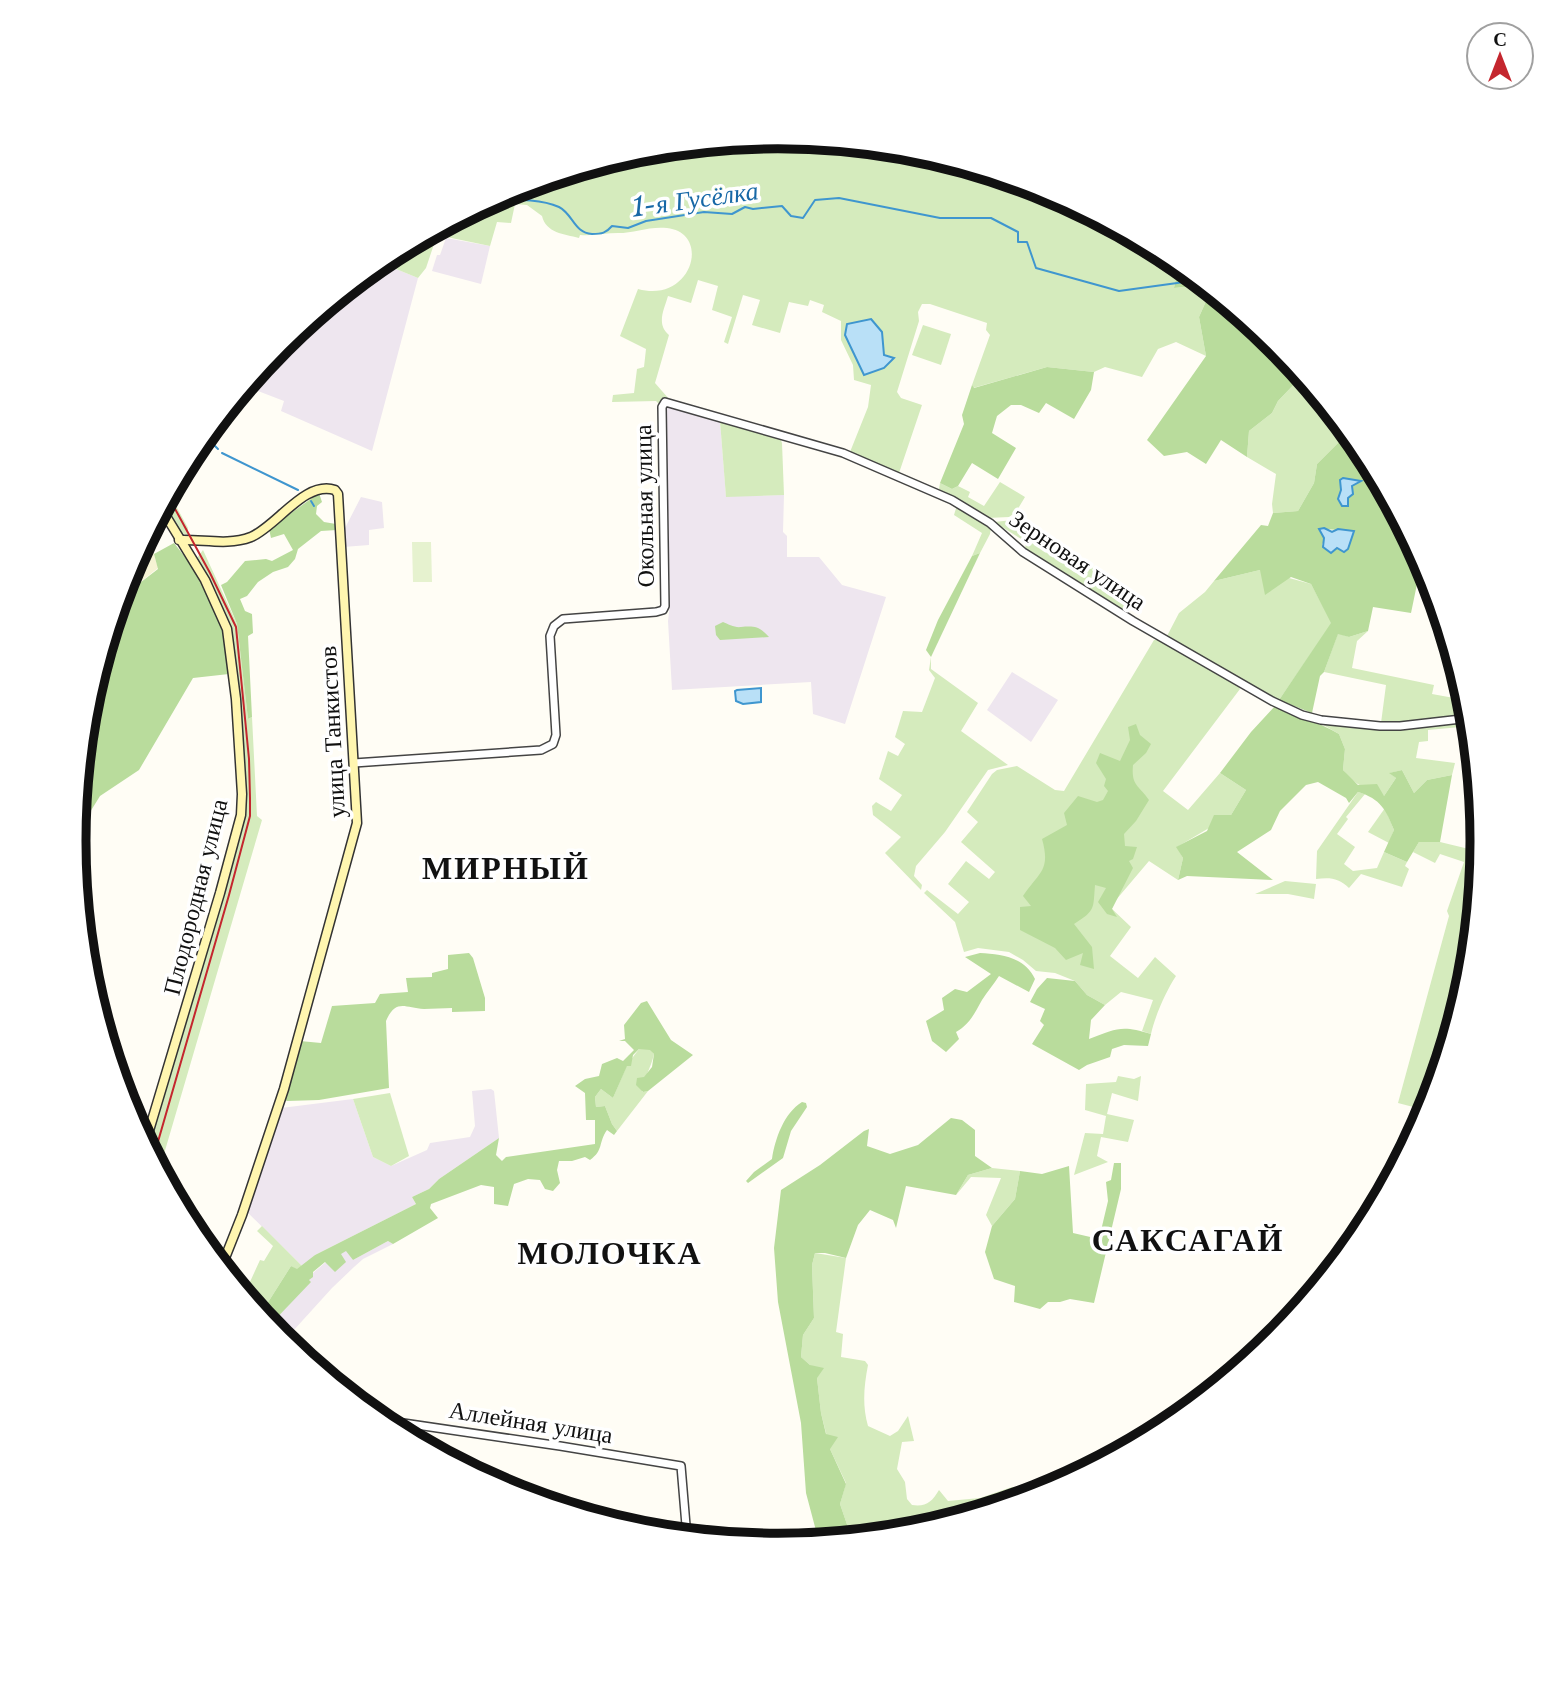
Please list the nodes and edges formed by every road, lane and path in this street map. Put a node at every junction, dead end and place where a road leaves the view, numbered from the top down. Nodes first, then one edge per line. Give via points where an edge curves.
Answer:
1 (665, 402) joint
2 (166, 517) edge
3 (179, 540) junction
4 (204, 542) junction
5 (193, 560) junction
6 (1459, 719) edge
7 (354, 763) junction
8 (149, 1130) edge
9 (225, 1258) edge
10 (403, 1423) edge
11 (686, 1528) edge

1 - 6 street, Зерновая улица via 843,453 952,500 990,523 1023,552 1133,621 1301,715 1380,726
1 - 7 street, Окольная улица via 663,610 563,619 554,626 550,636 553,744 541,750
2 - 3 main road, Плодородная улица
3 - 4 main road, улица Танкистов
3 - 5 main road, Плодородная улица
4 - 5 main road via 195,549
4 - 7 main road, улица Танкистов via 253,536 305,495 328,487 335,490
5 - 8 main road, Плодородная улица via 227,629 238,722 241,815
7 - 9 main road, улица Танкистов via 357,817 348,858 284,1089
10 - 11 street, Аллейная улица via 681,1466

